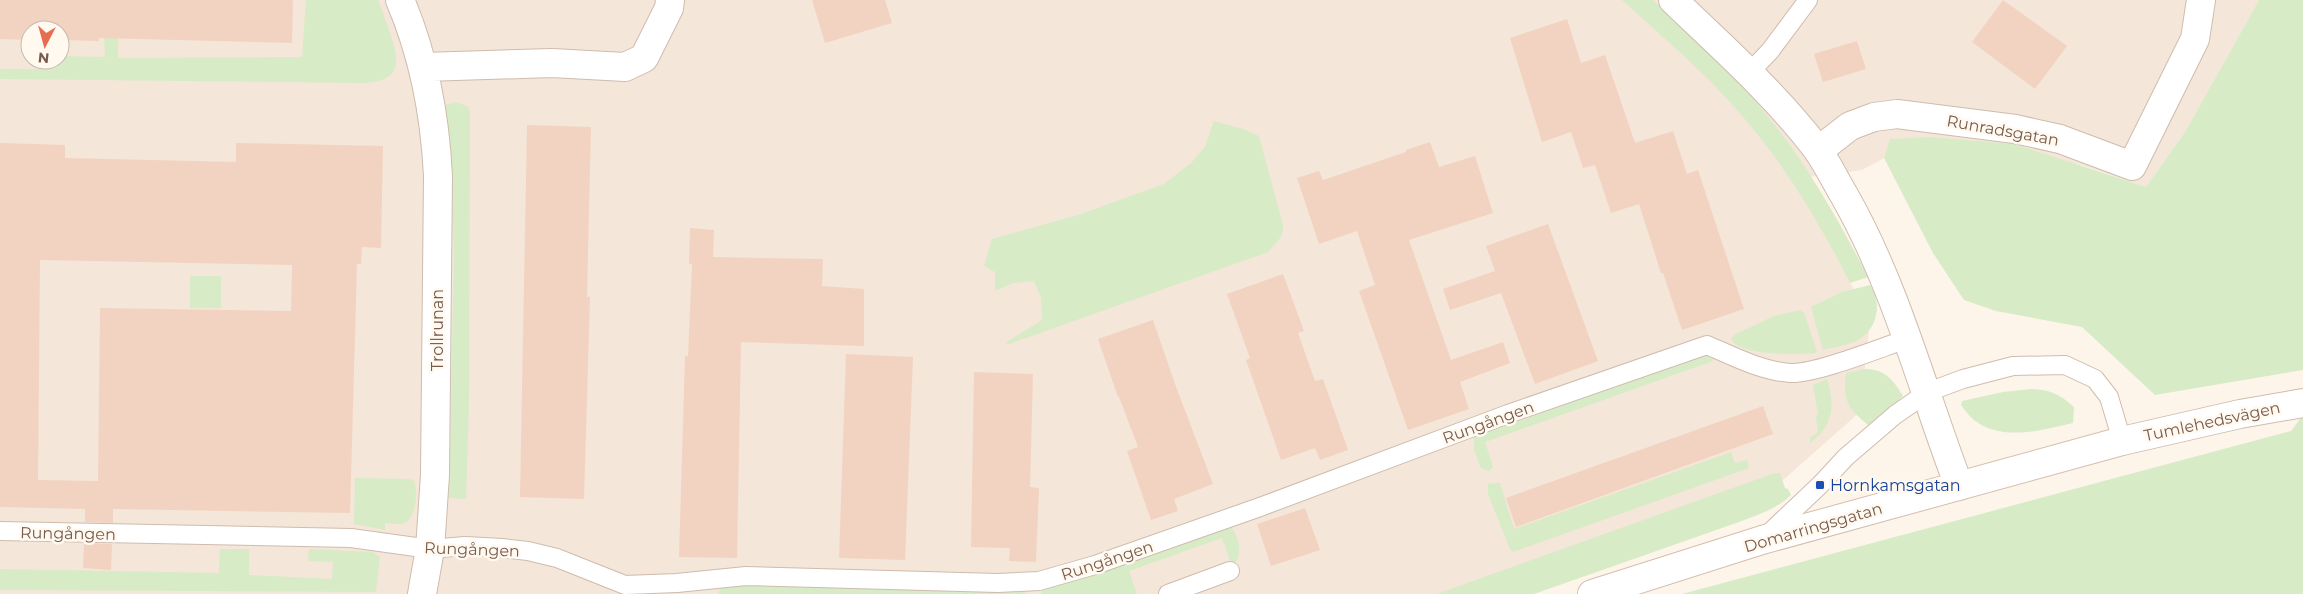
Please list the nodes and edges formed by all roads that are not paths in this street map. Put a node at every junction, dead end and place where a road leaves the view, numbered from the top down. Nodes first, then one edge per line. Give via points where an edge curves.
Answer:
1 (400, 0) edge
2 (670, 0) edge
3 (1672, 0) edge
4 (1808, 0) edge
5 (2201, 0) edge
6 (424, 67) junction
7 (1749, 73) junction
8 (1818, 150) junction
9 (1907, 339) junction
10 (1928, 392) junction
11 (2303, 403) edge
12 (2122, 441) junction
13 (1959, 486) junction
14 (0, 531) edge
15 (1762, 540) junction
16 (430, 549) junction
17 (1230, 572) dead end
18 (625, 585) junction
19 (422, 594) edge
20 (647, 594) edge
21 (1168, 594) edge
22 (1592, 594) edge

1 - 6 street, Trollrunan
2 - 6 street via 644,58 625,67 552,63
3 - 7 street
4 - 7 lane via 1770,51
5 - 8 street, Runradsgatan via 2195,39 2132,166 2060,139 2015,129 1897,114 1874,116 1850,126
6 - 16 street, Trollrunan via 436,140 438,176 436,475
7 - 8 street
8 - 9 street via 1860,224
9 - 10 street
9 - 18 lane, Rungången via 1810,370 1790,373 1750,364 1707,345 1095,565 1039,581 998,583 746,576
10 - 12 lane via 2013,366 2065,365 2095,380 2109,397
10 - 13 street
10 - 15 lane via 1846,457
11 - 12 street, Tumlehedsvägen
12 - 13 street, Domarringsgatan
13 - 15 street, Domarringsgatan
14 - 16 lane, Rungången via 351,538
15 - 22 street, Domarringsgatan
16 - 18 lane, Rungången via 465,546 528,551 557,558
16 - 19 street, Trollrunan
17 - 21 lane
18 - 20 lane

